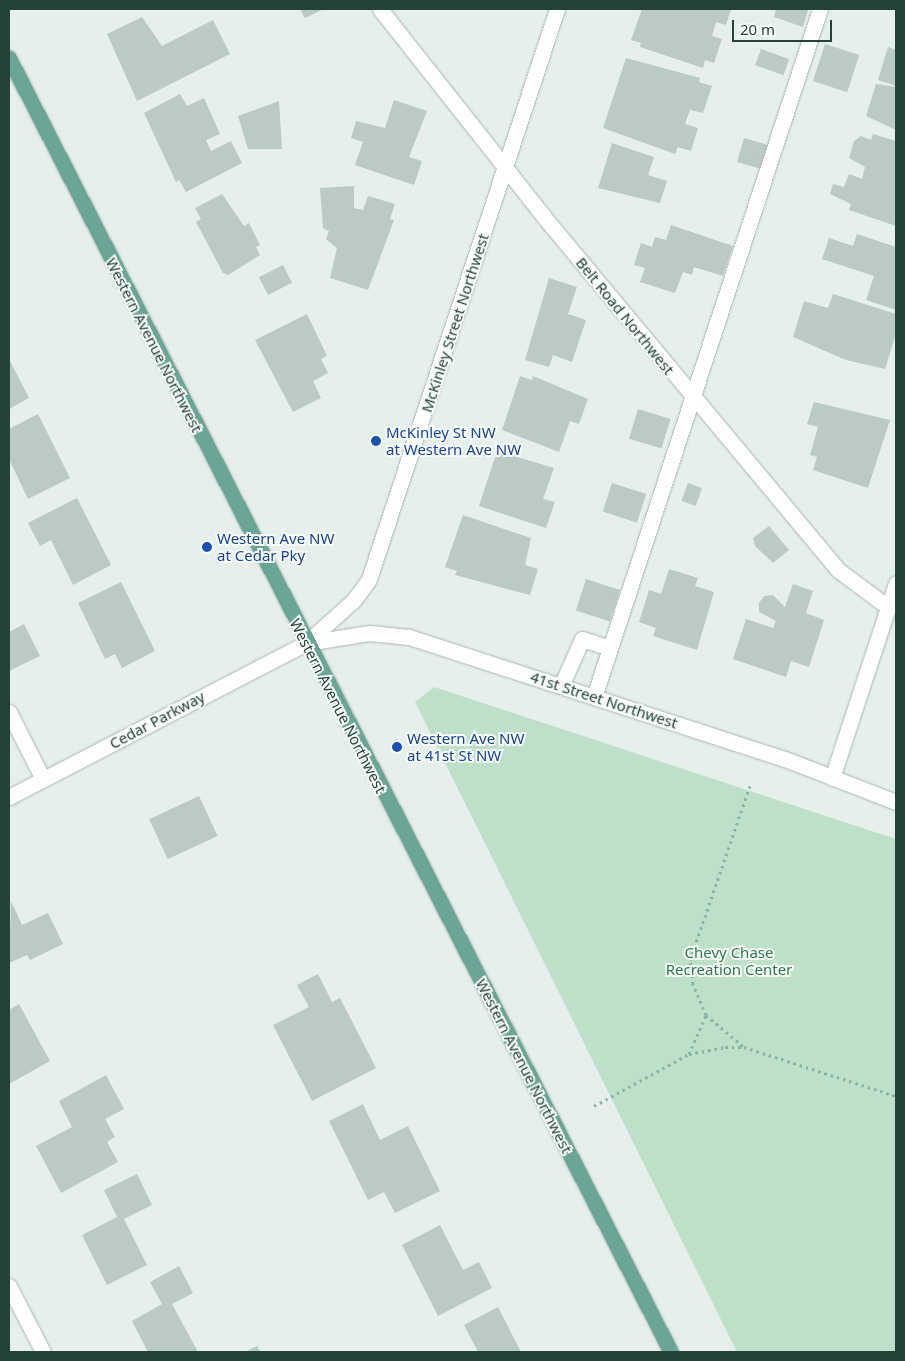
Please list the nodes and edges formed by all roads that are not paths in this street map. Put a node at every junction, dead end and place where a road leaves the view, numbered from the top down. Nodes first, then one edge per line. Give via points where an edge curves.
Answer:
1 (380, 9) edge
2 (557, 9) edge
3 (820, 9) edge
4 (9, 58) edge
5 (505, 168) junction
6 (693, 399) junction
7 (896, 583) edge
8 (888, 607) junction
9 (306, 643) junction
10 (610, 648) junction
11 (560, 686) junction
12 (594, 697) junction
13 (9, 712) edge
14 (832, 778) junction
15 (43, 779) junction
16 (9, 797) edge
17 (896, 802) edge
18 (9, 1286) edge
19 (43, 1352) edge
20 (671, 1352) edge

1 - 5 street, Belt Road Northwest
2 - 5 street, McKinley Street Northwest
3 - 6 street
4 - 9 main road, Western Avenue Northwest
5 - 6 street, Belt Road Northwest
5 - 9 street, McKinley Street Northwest via 369,579 354,600
6 - 8 street, Belt Road Northwest via 838,570
6 - 10 street
7 - 8 street
8 - 14 street
9 - 11 street, 41st Street Northwest via 352,634 399,635
9 - 15 street, Cedar Parkway
9 - 20 main road, Western Avenue Northwest
10 - 11 street via 582,639
10 - 12 street
11 - 12 street, 41st Street Northwest
12 - 14 street, 41st Street Northwest
13 - 15 street
14 - 17 street, 41st Street Northwest
15 - 16 street, Cedar Parkway
18 - 19 street

